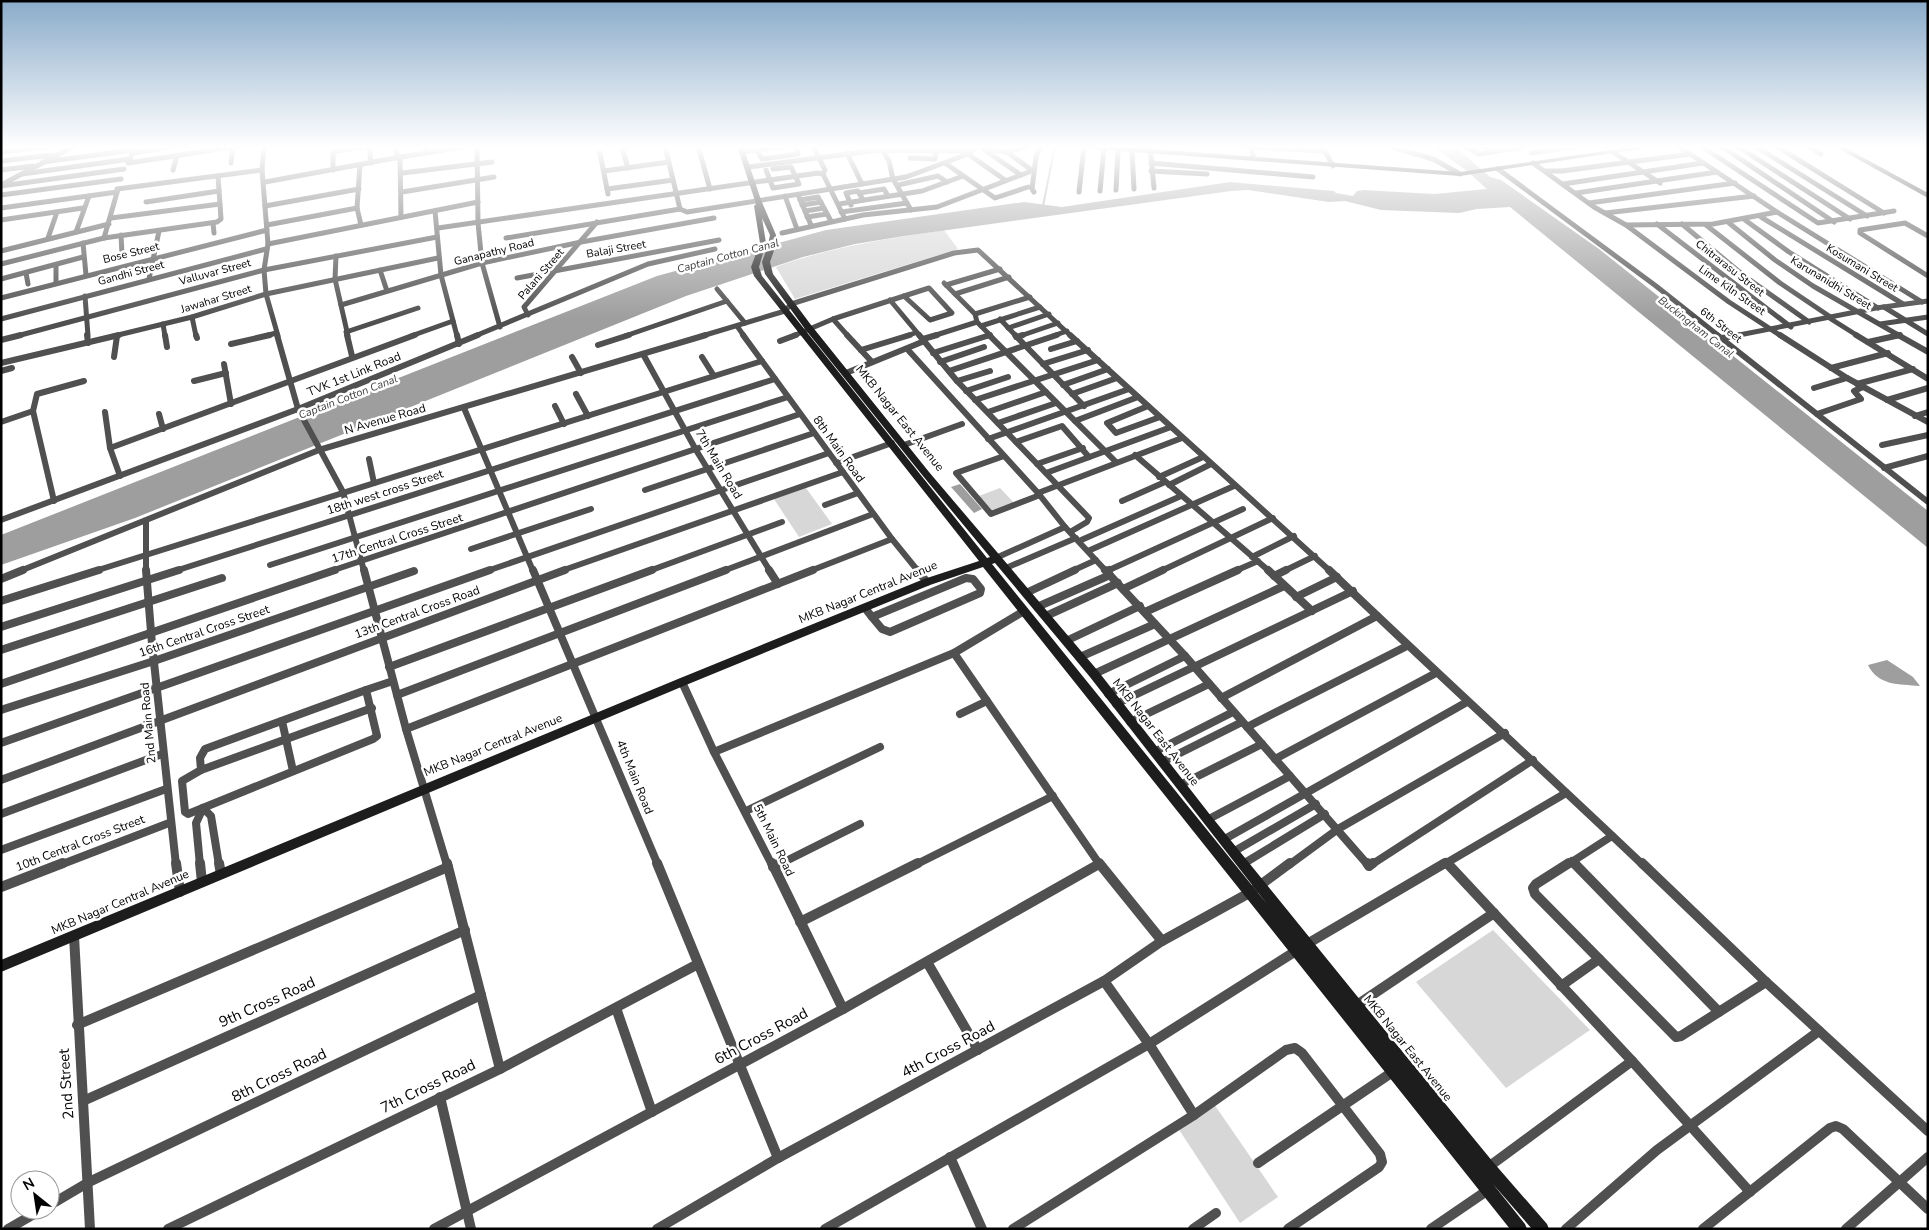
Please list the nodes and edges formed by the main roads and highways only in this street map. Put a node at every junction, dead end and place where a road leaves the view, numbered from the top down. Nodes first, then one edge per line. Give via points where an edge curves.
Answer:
1 (757, 203) edge
2 (759, 203) edge
3 (788, 307) junction
4 (806, 331) junction
5 (993, 560) junction
6 (1256, 889) junction
7 (1, 966) edge
8 (1351, 1009) junction
9 (1482, 1171) junction
10 (1520, 1229) edge
11 (1542, 1229) edge

1 - 3 main road via 763,247 755,267 758,276
2 - 3 main road via 773,235 766,262 769,274
3 - 4 main road
4 - 5 main road via 892,443
4 - 5 main road, MKB Nagar East Avenue via 846,373
5 - 6 main road, MKB Nagar East Avenue via 1024,611
5 - 6 main road, MKB Nagar East Avenue via 1006,568 1094,674 1243,864
5 - 7 main road, MKB Nagar Central Avenue via 927,582 682,682
6 - 8 main road
8 - 9 main road, MKB Nagar East Avenue
8 - 9 main road via 1394,1071
9 - 10 main road via 1488,1190
9 - 11 main road, MKB Nagar East Avenue

